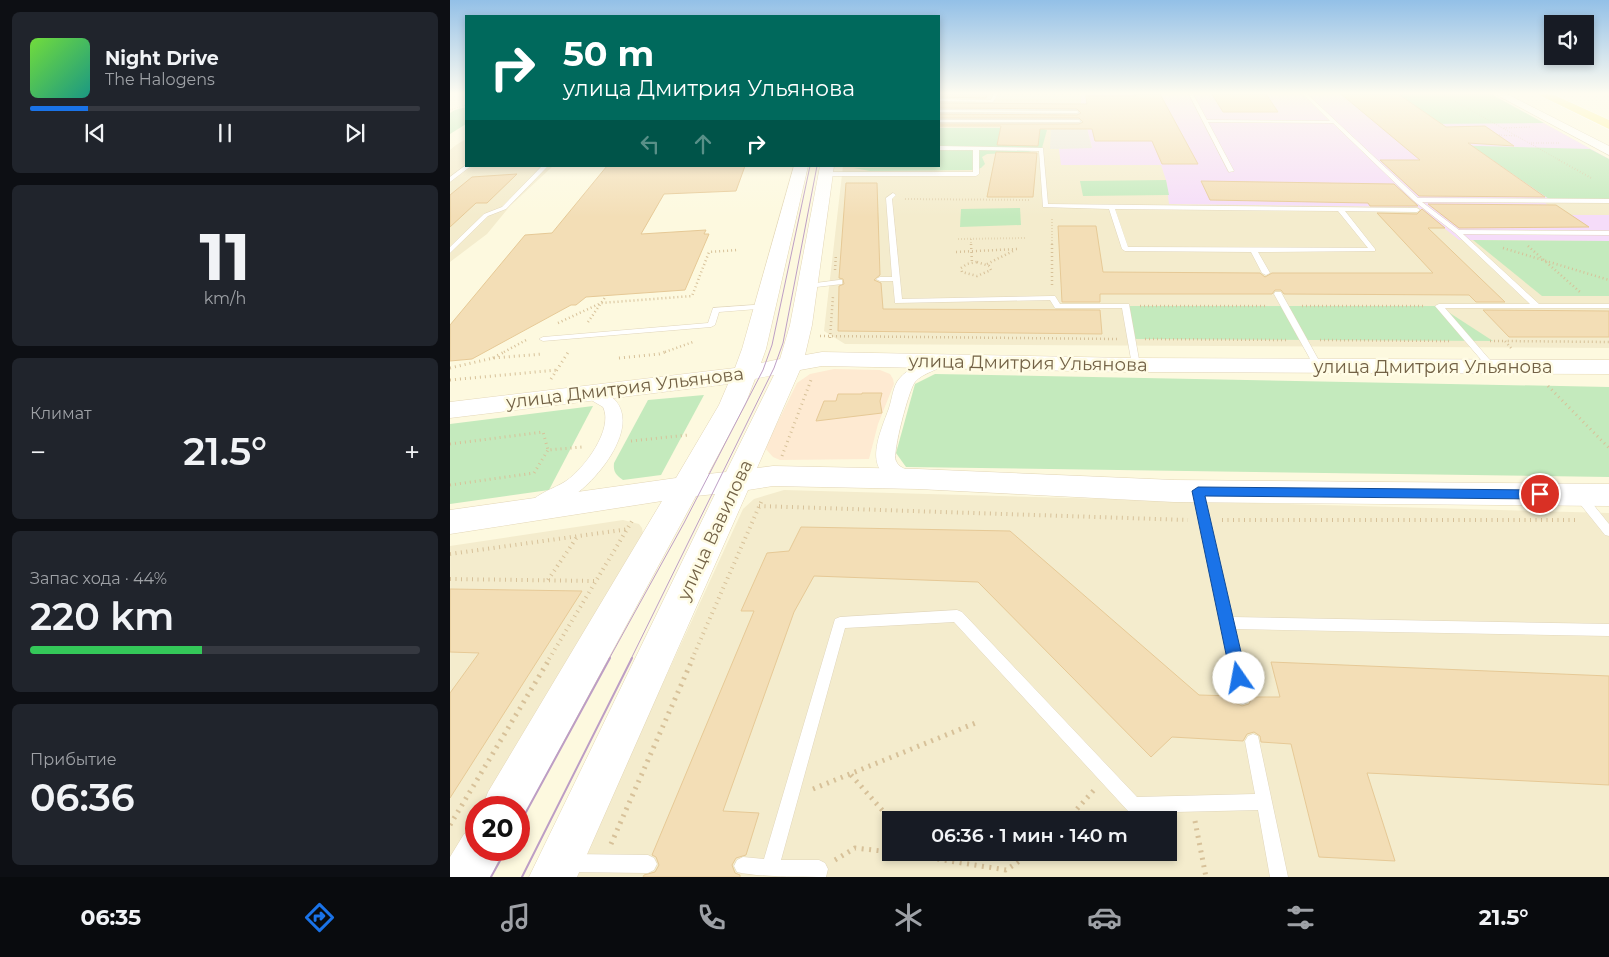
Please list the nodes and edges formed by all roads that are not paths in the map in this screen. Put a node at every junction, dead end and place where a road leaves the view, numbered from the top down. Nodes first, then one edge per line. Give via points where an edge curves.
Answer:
1 (1213, 135) edge
2 (1348, 135) edge
3 (1578, 135) edge
4 (940, 148) edge
5 (976, 148) junction
6 (1609, 151) edge
7 (467, 167) edge
8 (544, 167) edge
9 (801, 167) edge
10 (826, 170) edge
11 (1232, 171) dead end
12 (887, 173) junction
13 (450, 180) edge
14 (892, 183) dead end
15 (891, 197) road end
16 (1416, 200) junction
17 (1609, 201) edge
18 (1111, 206) junction
19 (1340, 209) junction
20 (1417, 210) dead end
21 (1457, 232) junction
22 (1609, 233) edge
23 (1254, 250) junction
24 (450, 251) edge
25 (1266, 273) dead end
26 (880, 279) dead end
27 (895, 280) junction
28 (839, 282) dead end
29 (808, 286) junction
30 (1278, 294) dead end
31 (766, 306) junction
32 (1537, 306) junction
33 (1609, 306) edge
34 (543, 339) dead end
35 (939, 361) junction
36 (1136, 365) junction
37 (1318, 366) junction
38 (1492, 367) junction
39 (1609, 367) edge
40 (803, 368) junction
41 (746, 373) junction
42 (592, 393) junction
43 (450, 410) edge
44 (918, 480) junction
45 (738, 481) junction
46 (683, 488) junction
47 (1198, 491) junction
48 (1604, 507) edge
49 (528, 511) junction
50 (450, 522) edge
51 (1609, 532) edge
52 (1227, 623) junction
53 (1609, 630) edge
54 (1243, 697) dead end
55 (1253, 741) dead end
56 (511, 796) edge
57 (1264, 802) junction
58 (474, 861) edge
59 (648, 864) dead end
60 (743, 866) dead end
61 (571, 868) edge
62 (770, 868) junction
63 (818, 873) edge
64 (465, 877) edge
65 (1279, 877) edge

1 - 11 lane
2 - 16 lane
3 - 6 street
4 - 5 lane
5 - 12 lane via 976,174
5 - 18 lane via 1041,149 1045,206
7 - 13 lane
8 - 24 lane via 504,208 486,215
9 - 31 main road
10 - 12 lane
10 - 29 main road, улица Вавилова
12 - 14 lane
15 - 27 lane
16 - 17 lane
16 - 21 lane
18 - 19 lane
18 - 23 lane via 1125,249
19 - 20 lane
19 - 23 lane via 1373,250
21 - 22 lane
21 - 32 lane
23 - 25 lane
26 - 27 lane
27 - 36 lane via 898,301 1052,298 1058,306 1126,306
28 - 29 lane
29 - 40 main road, улица Вавилова via 802,325
30 - 37 lane
31 - 34 lane via 716,310 711,325
31 - 41 main road
32 - 33 lane
32 - 38 lane via 1439,306
35 - 36 main road, улица Дмитрия Ульянова
35 - 40 main road, улица Дмитрия Ульянова via 822,358
35 - 44 street via 906,380 886,444 888,467 899,476
36 - 37 main road, улица Дмитрия Ульянова
37 - 38 main road, улица Дмитрия Ульянова
38 - 39 main road, улица Дмитрия Ульянова
40 - 41 main road, улица Дмитрия Ульянова
40 - 45 main road, улица Вавилова
41 - 42 main road, улица Дмитрия Ульянова
41 - 46 main road via 732,405
42 - 43 main road, улица Дмитрия Ульянова
42 - 49 street via 614,409 614,423 607,444 582,479 560,495
44 - 45 main road via 773,476
44 - 47 main road
45 - 46 main road
45 - 61 main road, улица Вавилова
46 - 49 main road
46 - 56 main road
47 - 48 main road via 1579,494
47 - 52 lane
48 - 51 lane
49 - 50 main road
52 - 53 lane
52 - 54 lane
55 - 57 lane
57 - 62 lane via 1134,805 957,616 840,622
57 - 65 lane
58 - 64 main road
59 - 61 lane
60 - 62 lane
62 - 63 lane

